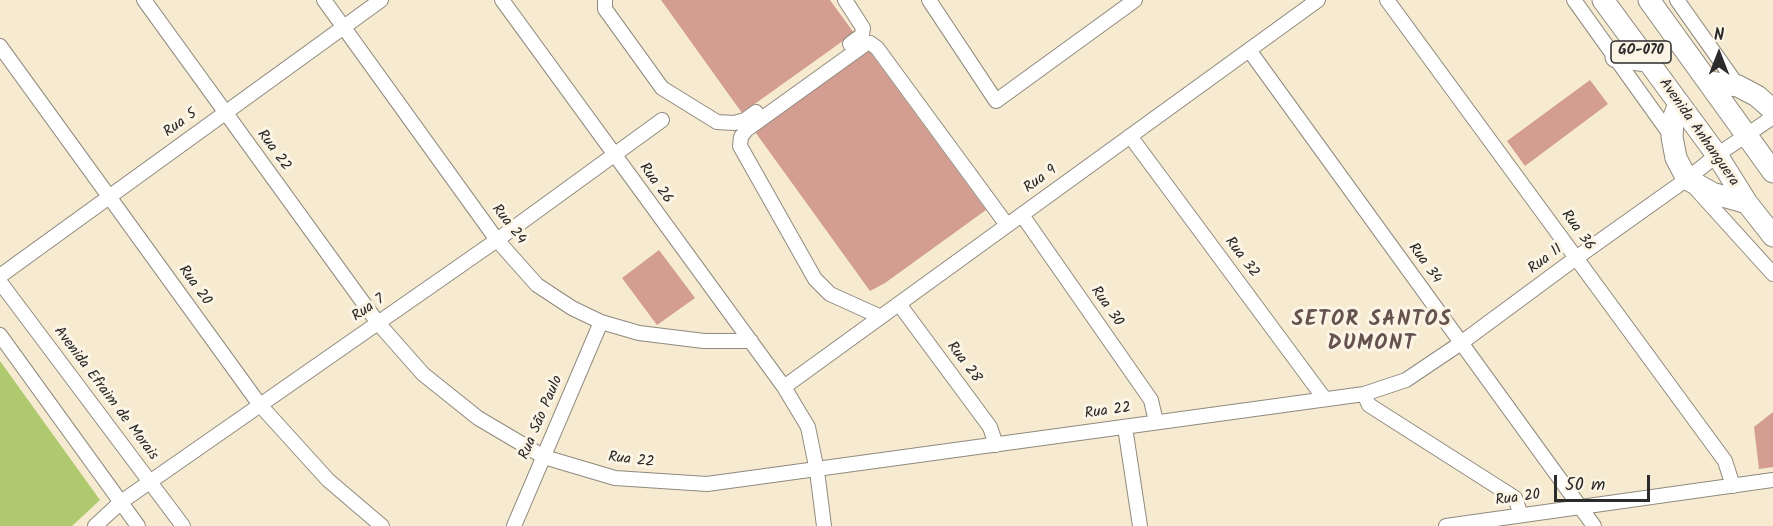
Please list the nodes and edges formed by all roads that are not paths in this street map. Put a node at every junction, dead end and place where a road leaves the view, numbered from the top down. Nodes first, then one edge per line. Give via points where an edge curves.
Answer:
1 (144, 0) edge
2 (324, 0) edge
3 (381, 0) edge
4 (502, 0) edge
5 (605, 0) edge
6 (845, 0) edge
7 (929, 0) edge
8 (1135, 0) edge
9 (1318, 0) edge
10 (1387, 0) edge
11 (1574, 0) edge
12 (1603, 0) edge
13 (1649, 0) edge
14 (1677, 0) edge
15 (343, 27) junction
16 (0, 46) edge
17 (1249, 50) junction
18 (1616, 57) junction
19 (1647, 61) junction
20 (1709, 82) junction
21 (1738, 86) junction
22 (1678, 104) junction
23 (1773, 110) edge
24 (225, 112) junction
25 (1773, 117) edge
26 (662, 120) dead end
27 (1747, 134) junction
28 (1130, 136) junction
29 (1672, 137) junction
30 (613, 154) junction
31 (1717, 155) junction
32 (1773, 172) edge
33 (1687, 179) junction
34 (109, 197) junction
35 (1747, 203) junction
36 (1022, 215) junction
37 (1007, 225) junction
38 (1773, 236) edge
39 (497, 240) junction
40 (1576, 258) junction
41 (1773, 274) edge
42 (0, 276) edge
43 (0, 282) edge
44 (899, 304) junction
45 (881, 316) junction
46 (601, 322) junction
47 (378, 323) junction
48 (0, 335) edge
49 (751, 341) junction
50 (1461, 343) junction
51 (784, 387) junction
52 (1364, 394) junction
53 (1324, 398) junction
54 (260, 405) junction
55 (1156, 422) junction
56 (1125, 427) junction
57 (996, 445) junction
58 (544, 457) junction
59 (817, 471) junction
60 (1773, 480) edge
61 (150, 482) junction
62 (1733, 486) junction
63 (121, 502) junction
64 (1580, 507) junction
65 (1521, 515) junction
66 (95, 526) edge
67 (138, 526) edge
68 (183, 526) edge
69 (382, 526) edge
70 (514, 526) edge
71 (824, 526) edge
72 (1140, 526) edge
73 (1446, 526) edge
74 (1594, 526) edge

1 - 24 street, Rua 22
2 - 15 street, Rua 24
3 - 15 street, Rua 5
4 - 30 street, Rua 26
5 - 6 street via 605,9 662,87 725,124 745,120 862,35 862,25
7 - 8 street via 996,101
9 - 17 street, Rua 9
10 - 40 street, Rua 36
11 - 18 street
12 - 19 highway, Avenida Anhanguera / GO-070
13 - 20 highway, GO-070
14 - 21 street
15 - 24 street, Rua 5
15 - 39 street, Rua 24
16 - 34 street, Rua 20
17 - 28 street, Rua 9
17 - 50 street, Rua 34
18 - 19 highway
18 - 29 street
19 - 22 highway, Avenida Anhanguera / GO-070
20 - 21 highway
20 - 27 highway, GO-070
21 - 23 highway
22 - 29 highway
22 - 31 highway, Avenida Anhanguera / GO-070
24 - 34 street, Rua 5
24 - 47 street, Rua 22
25 - 27 street, Rua 11
26 - 30 street, Rua 7
27 - 31 street, Rua 11
27 - 32 highway, GO-070
28 - 36 street, Rua 9
28 - 53 street, Rua 32
29 - 33 highway via 1676,158
30 - 39 street, Rua 7
30 - 49 street, Rua 26
31 - 33 street, Rua 11
31 - 35 highway, Avenida Anhanguera / GO-070
33 - 35 highway via 1712,193
33 - 40 street, Rua 11
33 - 41 street
34 - 42 street, Rua 5
34 - 54 street, Rua 20
35 - 38 highway, Avenida Anhanguera / GO-070
36 - 37 street, Rua 9
36 - 55 street, Rua 30 via 1151,400
37 - 44 street, Rua 9
37 - 45 street via 870,43 755,123 743,133 740,146 815,279 830,294
39 - 46 street, Rua 24 via 537,285
39 - 47 street, Rua 7
40 - 50 street, Rua 11
40 - 62 street, Rua 36 via 1725,461
43 - 61 street, Avenida Efraim de Morais
44 - 45 street, Rua 9
44 - 57 street, Rua 28 via 990,427
45 - 51 street, Rua 9
46 - 49 street, Rua 24 via 639,333 704,342
46 - 58 street, Rua São Paulo
47 - 54 street, Rua 7
47 - 58 street, Rua 22 via 423,374 478,418
48 - 63 street
49 - 51 street, Rua 26
50 - 52 street, Rua 11 via 1406,380
50 - 64 street, Rua 34
51 - 59 street, Rua 26 via 808,427
52 - 53 street, Rua 11
52 - 65 street via 1369,405 1515,498
53 - 55 street, Rua 22
54 - 61 street, Rua 7
54 - 69 street, Rua 20 via 328,480
55 - 56 street, Rua 22
56 - 57 street, Rua 22
56 - 72 street
57 - 59 street, Rua 22
58 - 59 street, Rua 22 via 615,478 706,484
58 - 70 street, Rua São Paulo
59 - 71 street, Rua 26
60 - 62 street, Rua 20
61 - 63 street, Rua 7
61 - 68 street, Avenida Efraim de Morais
62 - 64 street, Rua 20
63 - 66 street, Rua 7
63 - 67 street
64 - 65 street, Rua 20
64 - 74 street, Rua 34
65 - 73 street, Rua 20

